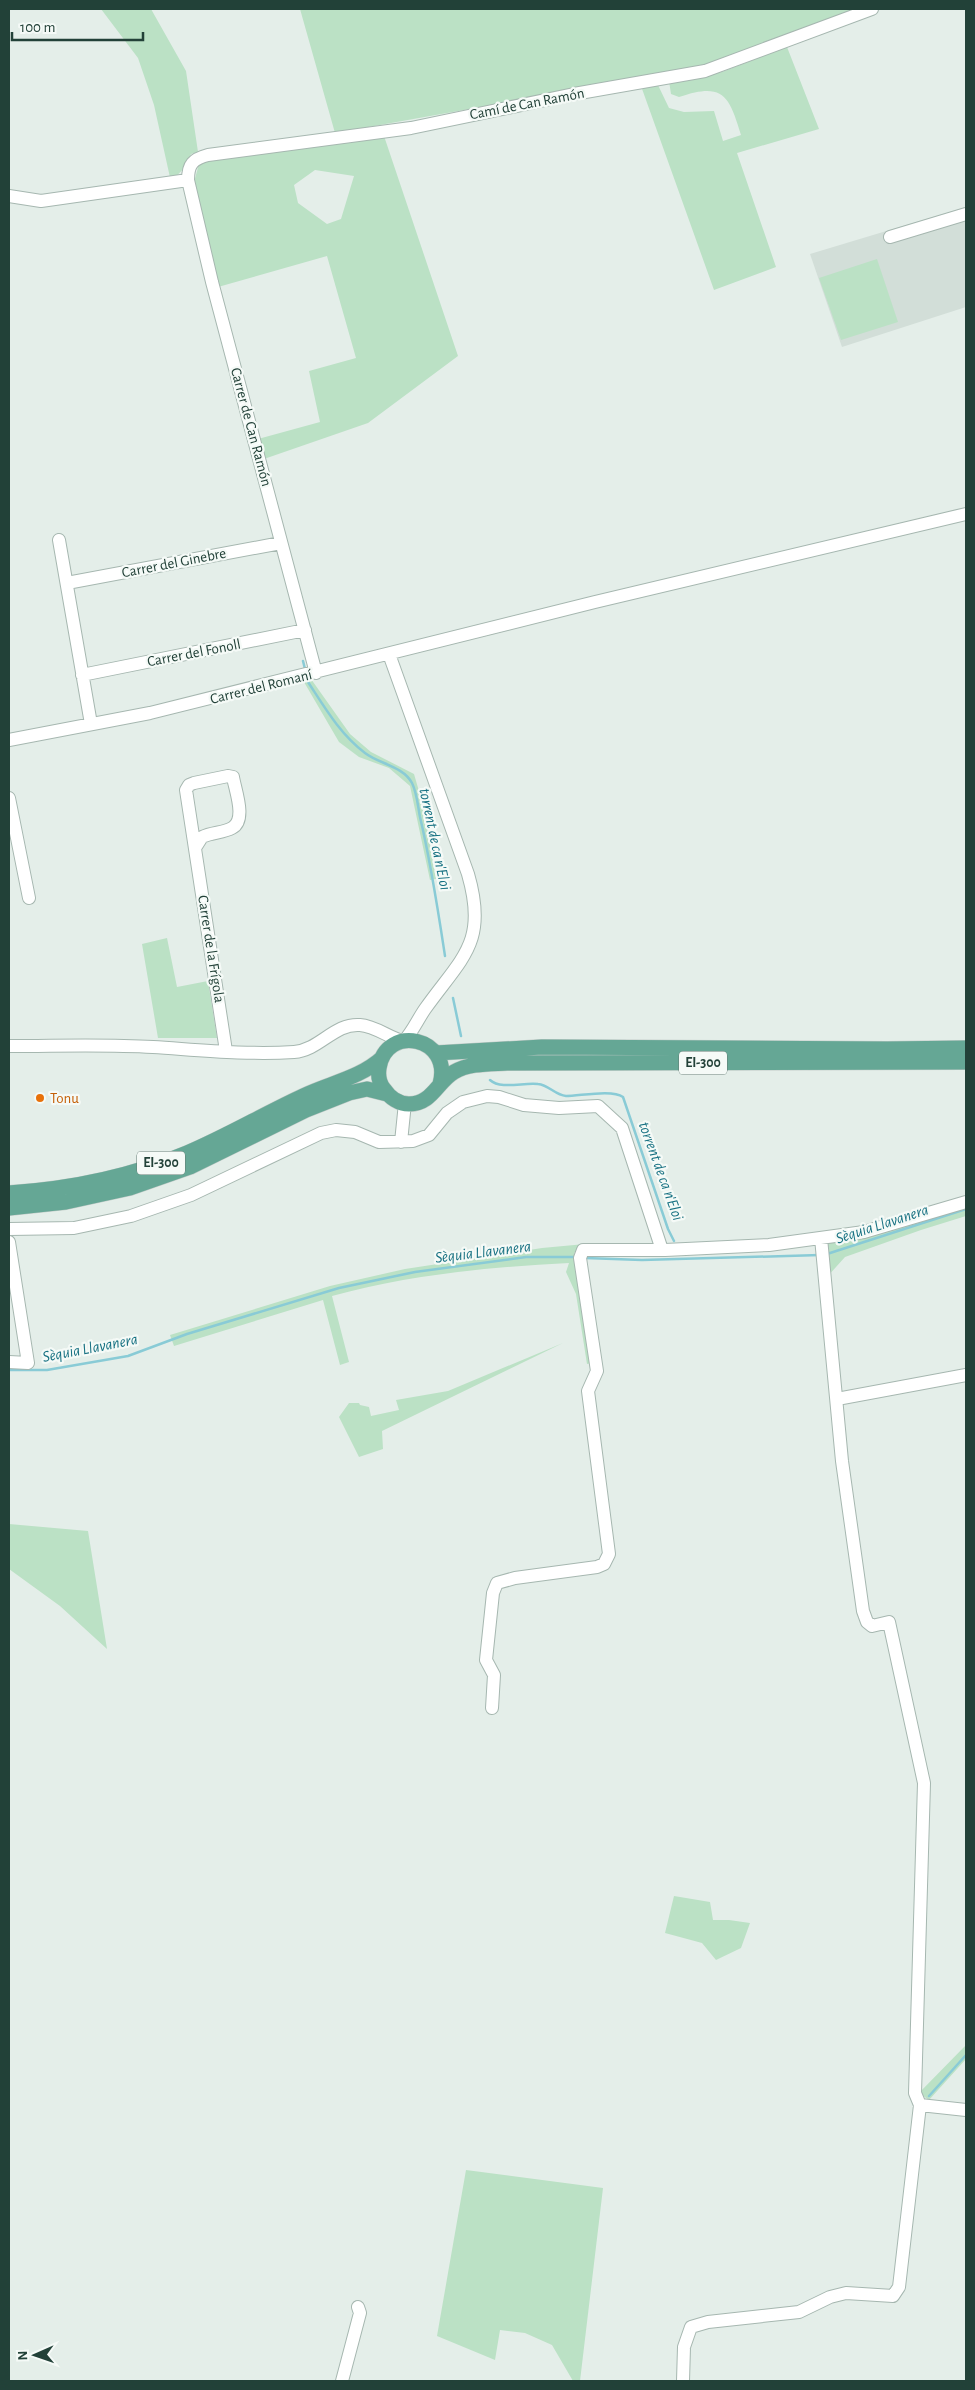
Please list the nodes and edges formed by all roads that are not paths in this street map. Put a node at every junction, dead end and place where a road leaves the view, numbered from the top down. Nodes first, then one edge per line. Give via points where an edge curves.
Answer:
1 (872, 9) edge
2 (188, 180) junction
3 (9, 196) edge
4 (966, 214) edge
5 (890, 237) dead end
6 (966, 514) edge
7 (60, 540) dead end
8 (282, 543) junction
9 (67, 583) junction
10 (305, 630) junction
11 (389, 654) junction
12 (316, 673) junction
13 (82, 675) junction
14 (91, 724) junction
15 (9, 740) edge
16 (9, 798) edge
17 (195, 848) junction
18 (29, 898) dead end
19 (420, 1017) junction
20 (379, 1032) junction
21 (403, 1041) junction
22 (9, 1046) edge
23 (966, 1048) edge
24 (430, 1049) junction
25 (226, 1051) junction
26 (383, 1056) junction
27 (966, 1062) edge
28 (440, 1084) junction
29 (387, 1094) junction
30 (405, 1103) junction
31 (401, 1142) junction
32 (9, 1193) edge
33 (966, 1202) edge
34 (9, 1208) edge
35 (9, 1229) edge
36 (821, 1238) junction
37 (9, 1242) edge
38 (662, 1250) junction
39 (9, 1362) edge
40 (966, 1376) edge
41 (837, 1399) junction
42 (492, 1708) dead end
43 (920, 2105) junction
44 (966, 2110) edge
45 (358, 2307) dead end
46 (342, 2381) edge
47 (683, 2381) edge

1 - 2 street, Camí de Can Ramón via 705,71 411,128 208,155 192,162
2 - 3 street via 41,201
2 - 8 street, Carrer de Can Ramón
4 - 5 street
6 - 11 street, Carrer del Romaní
7 - 9 street
8 - 9 street, Carrer del Ginebre
8 - 10 street, Carrer de Can Ramón
9 - 13 street
10 - 12 street, Carrer de Can Ramón
10 - 13 street, Carrer del Fonoll
11 - 12 street, Carrer del Romaní
11 - 19 street via 468,874 475,907 475,924 459,967
12 - 14 street, Carrer del Romaní
13 - 14 street
14 - 15 street, Carrer del Romaní
16 - 18 street
17 - 17 street, Carrer de la Frígola via 186,790 189,784 233,777 240,817 238,824 202,837
17 - 25 street, Carrer de la Frígola
19 - 21 street
19 - 24 street
20 - 21 street
20 - 25 street via 366,1026 351,1025 303,1050
20 - 26 street
21 - 24 main road, EI-300 via 415,1041
21 - 26 main road, EI-300
22 - 25 street via 124,1046
23 - 24 main road, EI-300
24 - 28 main road via 441,1067
26 - 29 main road via 380,1082
26 - 32 main road, EI-300 via 362,1073 318,1089 163,1162 94,1182
27 - 28 main road, EI-300 via 519,1062 462,1068
28 - 30 main road, EI-300 via 426,1099
29 - 30 main road, EI-300
29 - 34 main road, EI-300 via 367,1089 349,1092 190,1167 130,1188 66,1202
30 - 31 street
31 - 35 street via 379,1142 355,1132 336,1130 321,1133 218,1184 131,1216 74,1228
31 - 38 street via 429,1135 447,1113 474,1098 499,1097 524,1105 559,1108 598,1106 622,1128
33 - 36 street via 864,1232
36 - 38 street via 769,1245
36 - 41 street
37 - 39 street via 28,1363
38 - 42 street via 583,1250 580,1258 597,1371 588,1391 609,1554 604,1564 597,1566 497,1583 493,1593 486,1660 494,1675
40 - 41 street
41 - 43 street via 842,1462 863,1611 872,1626 889,1622 924,1783 915,2093
43 - 44 street
43 - 47 street via 899,2287 893,2296 846,2293 799,2312 708,2322 691,2327 684,2347
45 - 46 street via 360,2313

